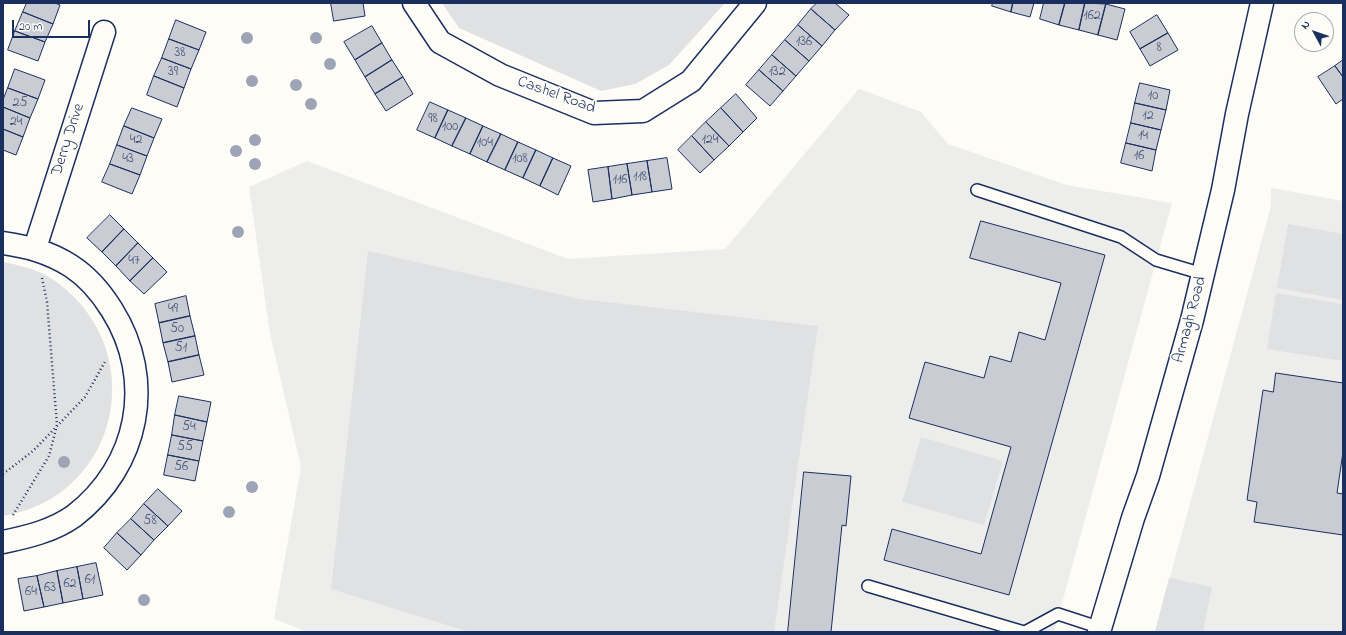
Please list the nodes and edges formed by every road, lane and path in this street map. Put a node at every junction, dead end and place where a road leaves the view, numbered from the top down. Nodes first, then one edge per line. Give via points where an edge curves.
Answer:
1 (414, 3) edge
2 (755, 3) edge
3 (1262, 3) edge
4 (104, 32) dead end
5 (977, 190) dead end
6 (3, 243) edge
7 (35, 248) junction
8 (1203, 274) junction
9 (124, 329) junction
10 (57, 425) junction
11 (3, 474) edge
12 (11, 519) dead end
13 (3, 542) edge
14 (868, 586) dead end
15 (1100, 630) edge
16 (1024, 632) edge

1 - 2 street, Cashel Road via 440,42 500,74 594,113 643,111 691,81
3 - 8 street, Armagh Road
4 - 7 street, Derry Drive
5 - 8 lane via 1121,237 1156,260
6 - 7 street
7 - 9 street via 72,267 102,294
7 - 10 path via 47,302
8 - 15 street, Armagh Road via 1148,476
9 - 10 path via 85,397
9 - 13 street via 136,370 136,411 125,452 103,488 73,516 36,535
10 - 11 path via 33,451
10 - 12 path via 49,456
14 - 16 lane
15 - 16 lane via 1058,614

